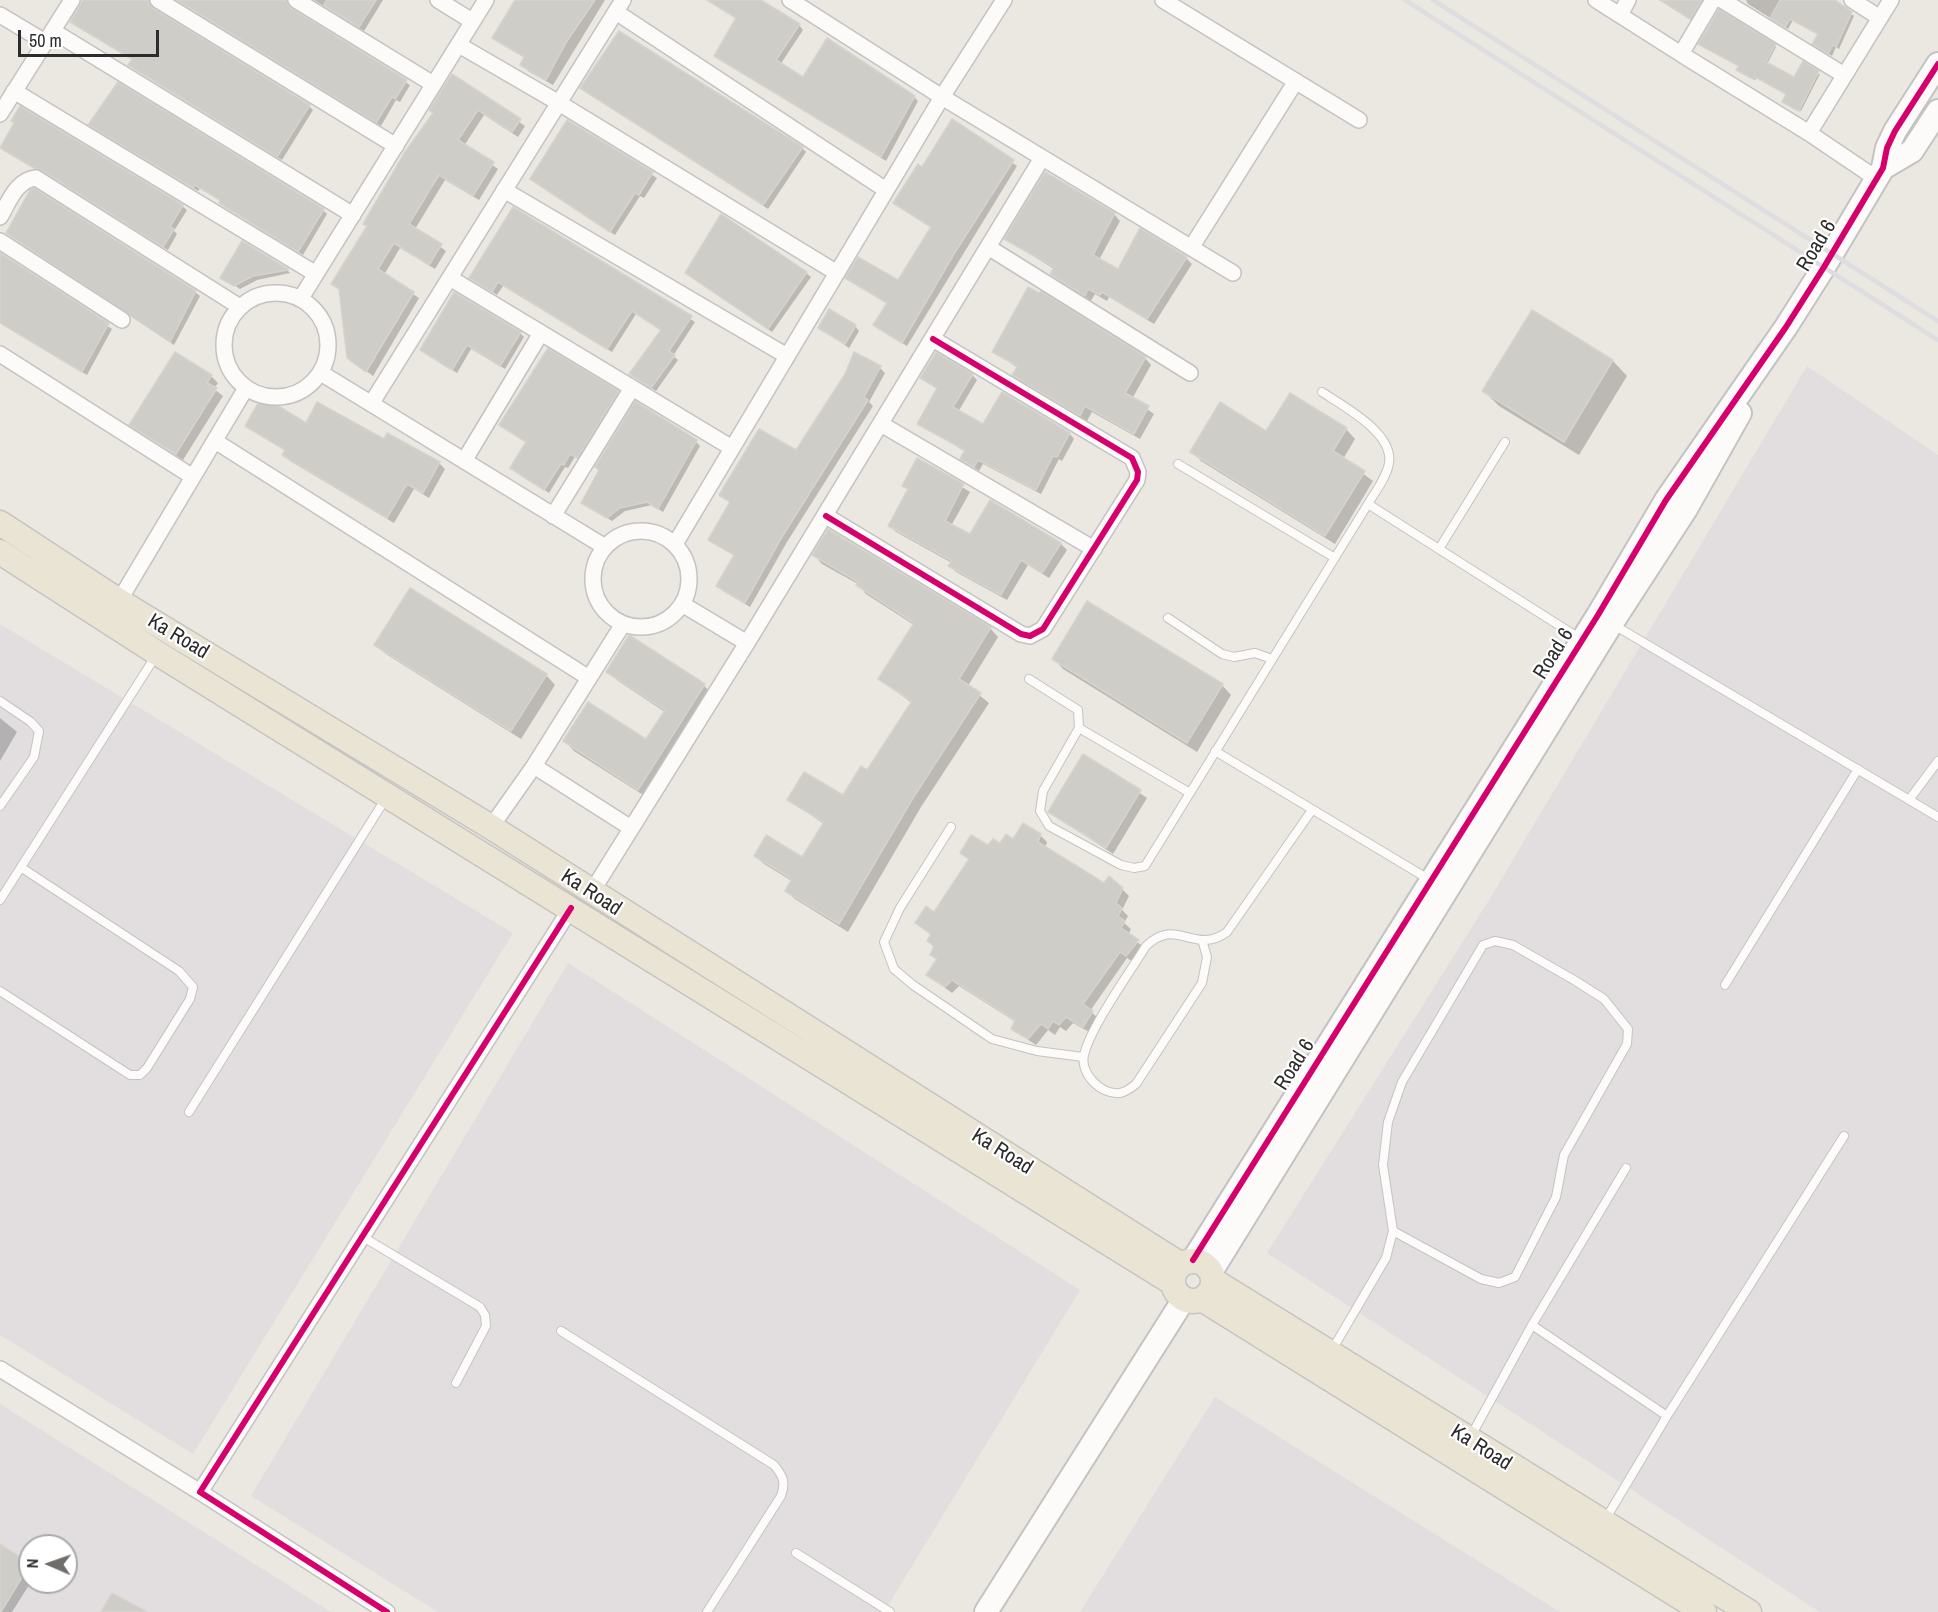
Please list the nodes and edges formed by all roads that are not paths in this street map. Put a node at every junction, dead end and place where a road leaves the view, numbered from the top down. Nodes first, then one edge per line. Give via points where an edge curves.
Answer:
1 (72, 0) edge
2 (158, 0) edge
3 (296, 0) edge
4 (438, 0) edge
5 (486, 0) edge
6 (790, 0) edge
7 (1004, 0) edge
8 (1163, 0) edge
9 (1596, 0) edge
10 (1628, 0) edge
11 (1713, 0) edge
12 (1722, 0) edge
13 (1852, 0) edge
14 (1891, 0) edge
15 (619, 6) edge
16 (0, 15) edge
17 (1620, 15) junction
18 (1880, 18) junction
19 (472, 21) junction
20 (49, 37) junction
21 (459, 45) junction
22 (1681, 54) junction
23 (1938, 64) edge
24 (1844, 75) junction
25 (1296, 81) junction
26 (433, 84) junction
27 (14, 91) junction
28 (942, 97) junction
29 (559, 103) junction
30 (1, 110) edge
31 (1938, 111) edge
32 (1359, 120) dead end
33 (1809, 133) junction
34 (396, 146) junction
35 (1042, 158) junction
36 (1880, 174) junction
37 (504, 190) junction
38 (886, 190) junction
39 (353, 215) junction
40 (0, 217) edge
41 (0, 241) edge
42 (988, 248) junction
43 (1191, 248) junction
44 (837, 273) junction
45 (1233, 273) dead end
46 (316, 274) junction
47 (450, 278) junction
48 (301, 298) junction
49 (240, 307) junction
50 (122, 320) dead end
51 (541, 333) junction
52 (933, 339) junction
53 (0, 354) edge
54 (787, 356) junction
55 (321, 373) junction
56 (1191, 373) dead end
57 (246, 388) junction
58 (632, 388) junction
59 (1322, 392) dead end
60 (371, 404) junction
61 (881, 424) junction
62 (215, 441) junction
63 (1505, 442) dead end
64 (732, 448) junction
65 (464, 461) junction
66 (1178, 465) dead end
67 (193, 477) junction
68 (1368, 504) junction
69 (553, 516) junction
70 (826, 516) junction
71 (0, 523) edge
72 (675, 544) junction
73 (605, 548) junction
74 (1094, 549) junction
75 (1439, 549) junction
76 (0, 552) edge
77 (1335, 558) junction
78 (119, 602) junction
79 (682, 604) junction
80 (1168, 618) dead end
81 (1605, 619) junction
82 (623, 624) junction
83 (1582, 640) junction
84 (747, 643) junction
85 (157, 653) junction
86 (1272, 659) junction
87 (589, 678) junction
88 (1029, 679) dead end
89 (0, 701) edge
90 (1079, 728) junction
91 (1215, 751) junction
92 (1938, 761) edge
93 (534, 766) junction
94 (1858, 769) junction
95 (1190, 793) junction
96 (387, 795) junction
97 (1909, 800) junction
98 (0, 806) edge
99 (1312, 810) junction
100 (1938, 817) edge
101 (491, 827) junction
102 (951, 827) dead end
103 (632, 828) junction
104 (22, 868) junction
105 (1439, 885) junction
106 (591, 893) junction
107 (0, 900) edge
108 (571, 908) junction
109 (1203, 943) junction
110 (1725, 985) dead end
111 (0, 991) edge
112 (1083, 1056) junction
113 (189, 1112) dead end
114 (1844, 1136) dead end
115 (1626, 1168) dead end
116 (1393, 1231) junction
117 (363, 1237) junction
118 (1194, 1280) junction
119 (1532, 1325) junction
120 (561, 1331) dead end
121 (1330, 1354) junction
122 (0, 1369) edge
123 (456, 1383) dead end
124 (1666, 1416) junction
125 (1469, 1440) junction
126 (200, 1492) junction
127 (1602, 1524) junction
128 (796, 1553) dead end
129 (387, 1612) edge
130 (707, 1612) edge
131 (890, 1612) edge
132 (986, 1612) edge
133 (1704, 1612) edge
134 (1749, 1612) edge

1 - 20 street
2 - 34 street
3 - 26 street
4 - 19 street
5 - 19 street
6 - 28 street
7 - 28 street
8 - 25 street
9 - 17 street
10 - 17 street
11 - 22 street
12 - 24 street
13 - 18 street
14 - 18 street
15 - 29 street
15 - 38 street
16 - 20 street
17 - 22 street
18 - 24 street
19 - 21 street
20 - 27 street
20 - 39 street
21 - 26 street
21 - 29 street
22 - 33 street
23 - 36 street, Road 6 via 1895,131
24 - 33 street
25 - 32 street
25 - 43 street
26 - 34 street
27 - 30 street
27 - 46 street
28 - 35 street
28 - 38 street
29 - 37 street
29 - 44 street
31 - 36 street, Road 6 via 1912,151
33 - 36 street
34 - 39 street
35 - 42 street
35 - 43 street
36 - 81 street, Road 6 via 1786,327 1666,500
37 - 47 street
37 - 54 street
38 - 44 street
39 - 46 street
40 - 49 street via 20,184 36,178
41 - 50 street
42 - 52 street
42 - 56 street
43 - 45 street
44 - 54 street
46 - 48 street
47 - 51 street
47 - 60 street
48 - 49 street via 270,292
48 - 55 street via 325,324 329,341
49 - 57 street via 224,337 225,354 230,371
51 - 58 street
51 - 65 street
52 - 61 street
52 - 74 street via 1132,458 1137,480
53 - 67 street
54 - 64 street
55 - 57 street via 311,385 284,397 268,397
55 - 60 street
57 - 62 street
58 - 64 street
58 - 69 street
59 - 68 lane via 1370,425 1387,446 1389,462
60 - 65 street
61 - 70 street
61 - 74 street
62 - 67 street
62 - 87 street
63 - 75 lane
64 - 72 street
65 - 69 street
66 - 77 lane
67 - 78 street
68 - 75 lane
68 - 77 lane
69 - 73 street
70 - 74 street via 1030,636 1043,629
70 - 84 street
71 - 78 main road, Ka Road
72 - 73 street via 662,535 631,531 616,537
72 - 79 street via 688,569 689,583
73 - 82 street via 593,575 594,590 610,616
75 - 83 lane
76 - 85 main road, Ka Road
77 - 86 lane
78 - 101 main road, Ka Road
79 - 82 street via 667,620 653,626
79 - 84 street
80 - 86 lane via 1222,654 1234,657 1255,653
81 - 83 street, Road 6
81 - 94 lane
81 - 105 street, Road 6
82 - 87 street
83 - 105 street, Road 6
84 - 103 street
85 - 96 main road, Ka Road
85 - 104 lane
86 - 91 lane
87 - 93 street
88 - 90 lane via 1078,710
89 - 98 lane via 39,731 34,757
90 - 95 lane
90 - 95 lane via 1043,791 1040,811 1049,826 1121,865 1145,866
91 - 95 lane
91 - 99 lane
92 - 97 lane
93 - 101 street
93 - 103 street
94 - 97 lane
94 - 110 lane
96 - 108 main road, Ka Road
96 - 113 lane
97 - 100 lane
99 - 105 lane
99 - 109 lane via 1235,922 1217,939
101 - 106 main road, Ka Road
102 - 112 lane via 900,908 884,942 894,969 992,1039 1037,1051
103 - 106 street
104 - 107 lane
104 - 111 lane via 179,971 193,987 190,999 147,1068 130,1075
105 - 118 street, Road 6
106 - 118 main road, Ka Road
108 - 117 street
108 - 118 main road, Ka Road
109 - 112 lane via 1179,934 1165,934 1150,942
109 - 112 lane via 1207,957 1202,983 1136,1084 1120,1093 1110,1092 1089,1079 1083,1068
114 - 124 lane
115 - 119 lane
116 - 116 lane via 1383,1165 1388,1122 1402,1082 1483,945 1495,941 1514,945 1604,999 1628,1029 1627,1044 1564,1155 1556,1197 1515,1277 1498,1283 1481,1278
116 - 121 lane via 1386,1258
117 - 123 lane via 480,1307 486,1326
117 - 126 street
118 - 121 main road, Ka Road
118 - 132 street, Road 6
118 - 133 main road, Ka Road
119 - 124 lane
119 - 125 lane
120 - 130 lane via 774,1465 783,1475 781,1496
121 - 125 main road, Ka Road
122 - 126 street
124 - 127 lane
125 - 127 main road, Ka Road
126 - 129 street
127 - 134 main road, Ka Road
128 - 131 lane

